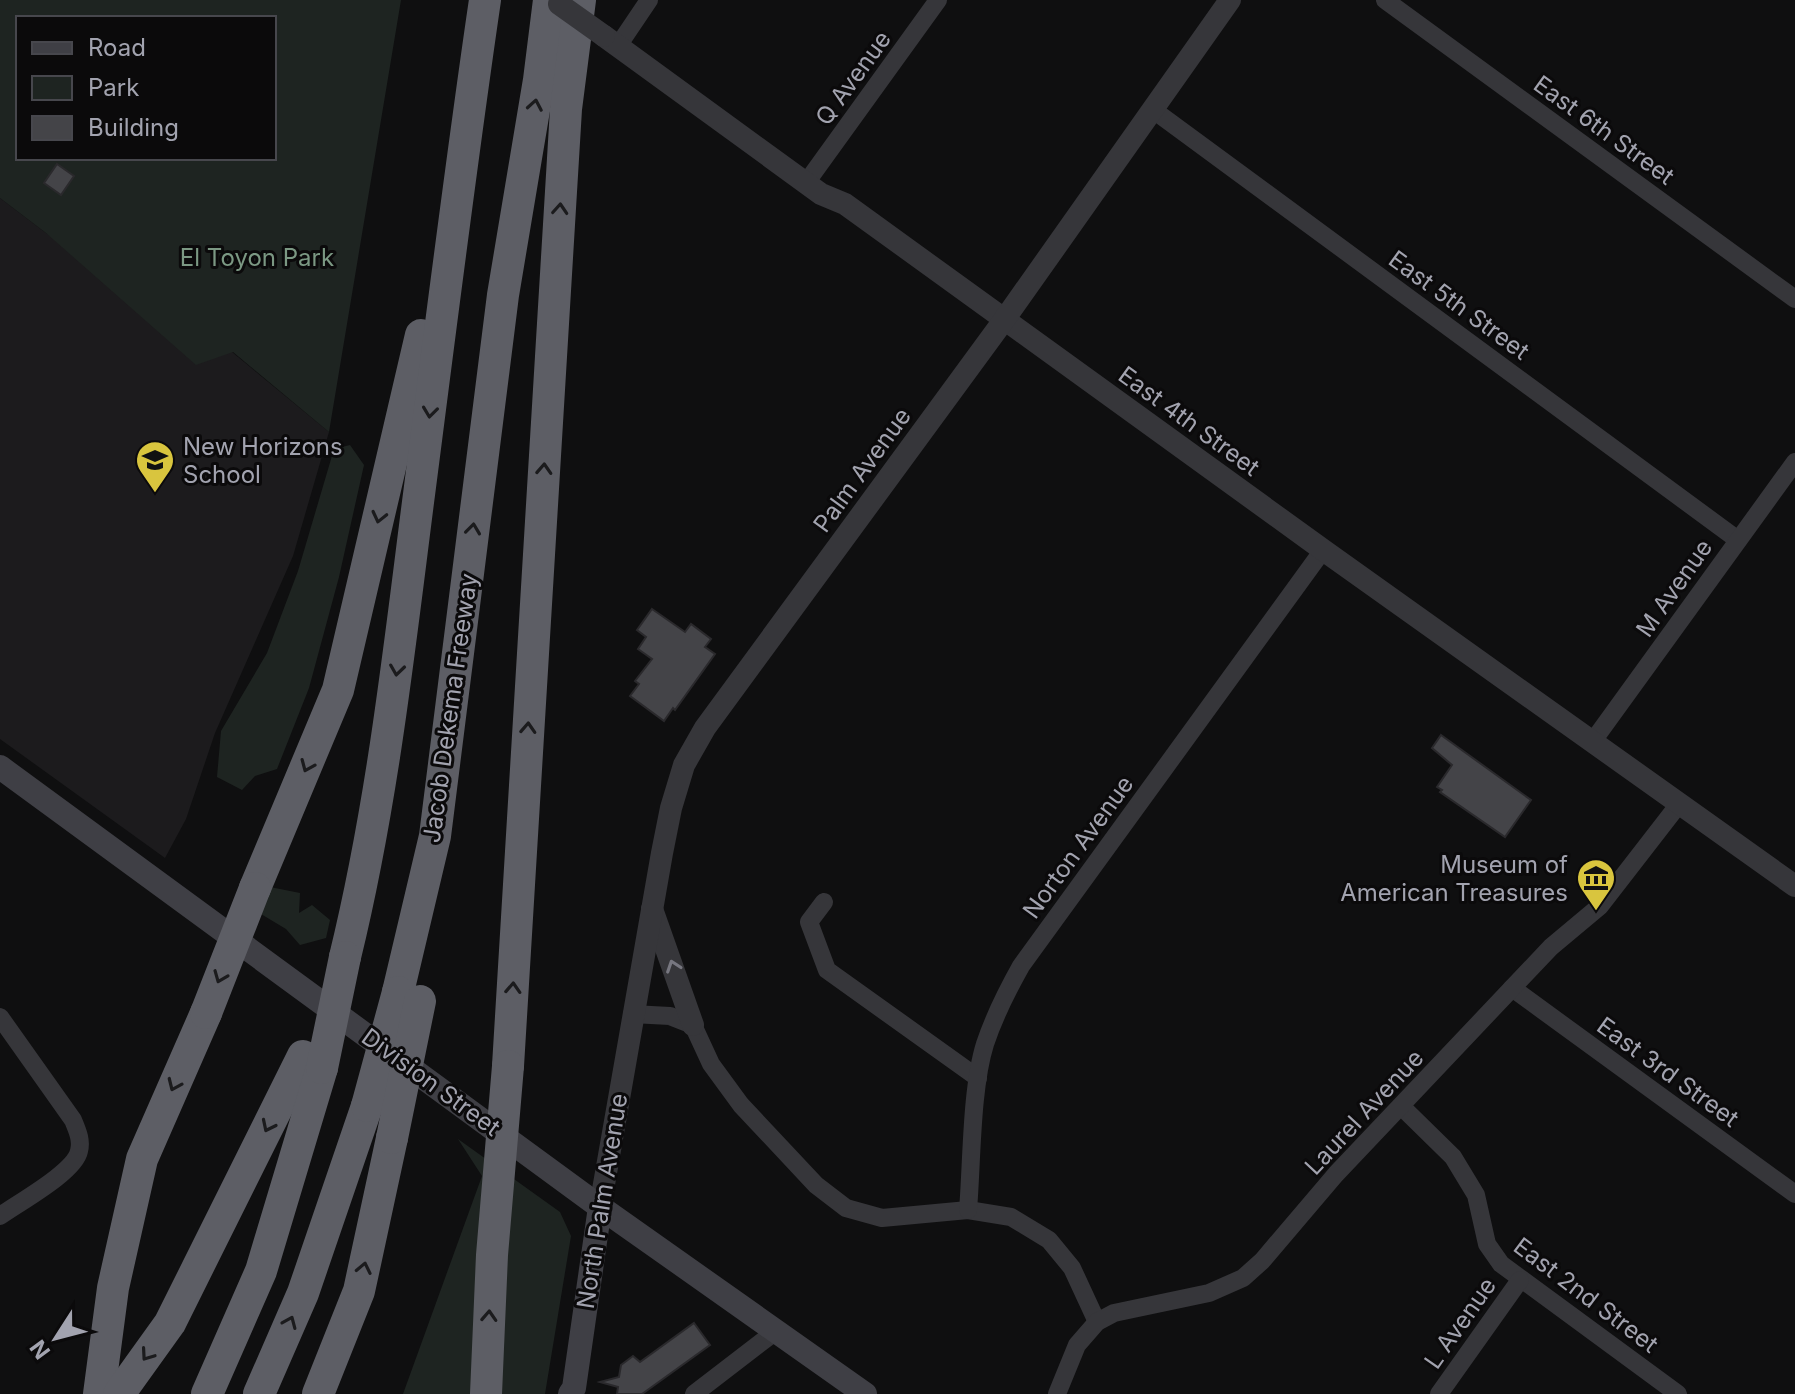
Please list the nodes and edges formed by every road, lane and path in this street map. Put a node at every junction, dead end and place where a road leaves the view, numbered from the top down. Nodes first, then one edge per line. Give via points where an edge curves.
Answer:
1 (485, 0) edge
2 (551, 0) edge
3 (580, 0) edge
4 (649, 0) edge
5 (938, 0) edge
6 (1230, 0) edge
7 (1385, 0) edge
8 (611, 41) junction
9 (1152, 109) junction
10 (461, 168) junction
11 (806, 183) junction
12 (1795, 299) edge
13 (1004, 320) junction
14 (1795, 462) edge
15 (1738, 540) junction
16 (1323, 550) junction
17 (1593, 741) junction
18 (3, 774) edge
19 (1679, 804) junction
20 (1795, 886) edge
21 (824, 902) dead end
22 (652, 908) junction
23 (1512, 988) junction
24 (409, 997) junction
25 (632, 1014) junction
26 (0, 1017) edge
27 (693, 1025) junction
28 (312, 1062) junction
29 (978, 1078) junction
30 (1402, 1107) junction
31 (1795, 1194) edge
32 (600, 1207) junction
33 (968, 1210) junction
34 (0, 1216) edge
35 (1520, 1280) junction
36 (1097, 1322) junction
37 (776, 1331) junction
38 (573, 1392) edge
39 (99, 1394) edge
40 (119, 1394) edge
41 (207, 1394) edge
42 (259, 1394) edge
43 (318, 1394) edge
44 (486, 1394) edge
45 (694, 1394) edge
46 (865, 1394) edge
47 (1057, 1394) edge
48 (1439, 1394) edge
49 (1678, 1394) edge

1 - 10 highway
2 - 8 street, East 4th Street, bridge
24 -> 2 highway, Jacob Dekema Freeway via 435,836 503,295
44 -> 3 highway, bridge via 566,109
4 - 8 street
5 - 11 street, Q Avenue
6 - 9 street, Palm Avenue
7 - 12 street, East 6th Street
8 - 11 street, East 4th Street
9 - 13 street, Palm Avenue
9 - 15 street, East 5th Street
10 -> 28 highway, bridge via 396,677 365,874
10 -> 39 highway, bridge via 338,690 142,1159 113,1288
11 - 13 street, East 4th Street via 845,204
13 - 16 street, East 4th Street
13 - 22 street, Palm Avenue via 705,728 684,765 671,808
14 - 15 street, M Avenue
15 - 17 street, M Avenue
16 - 17 street, East 4th Street
16 - 29 street, Norton Avenue via 1021,966 984,1046
17 - 19 street, East 4th Street
18 - 32 main road, Division Street
19 - 20 street, East 4th Street
19 - 23 street, Laurel Avenue via 1600,906
21 - 29 street via 809,922 827,970
22 - 25 street, Palm Avenue
27 -> 22 street
23 - 30 street, Laurel Avenue
23 - 31 street, East 3rd Street
42 -> 24 highway, Jacob Dekema Freeway, bridge via 303,1293
43 -> 24 highway, bridge via 359,1291 392,1138
25 - 27 street via 670,1016
25 - 32 street, North Palm Avenue
26 - 34 street via 79,1136 79,1153 68,1168
27 - 33 street via 711,1064 741,1105 816,1185 846,1208 882,1218
28 -> 40 highway via 170,1323
28 - 41 highway via 261,1271
29 - 33 street, Norton Avenue
30 - 35 street, East 2nd Street via 1453,1157 1476,1195 1487,1244
30 - 36 street, Laurel Avenue via 1243,1278 1209,1293 1114,1313
32 - 37 main road, Division Street
32 - 38 main road, North Palm Avenue
33 - 36 street via 1011,1217 1049,1240 1072,1268
35 - 48 street, L Avenue
35 - 49 street, East 2nd Street
36 - 47 street via 1077,1345
37 - 45 street
37 - 46 main road, Division Street

